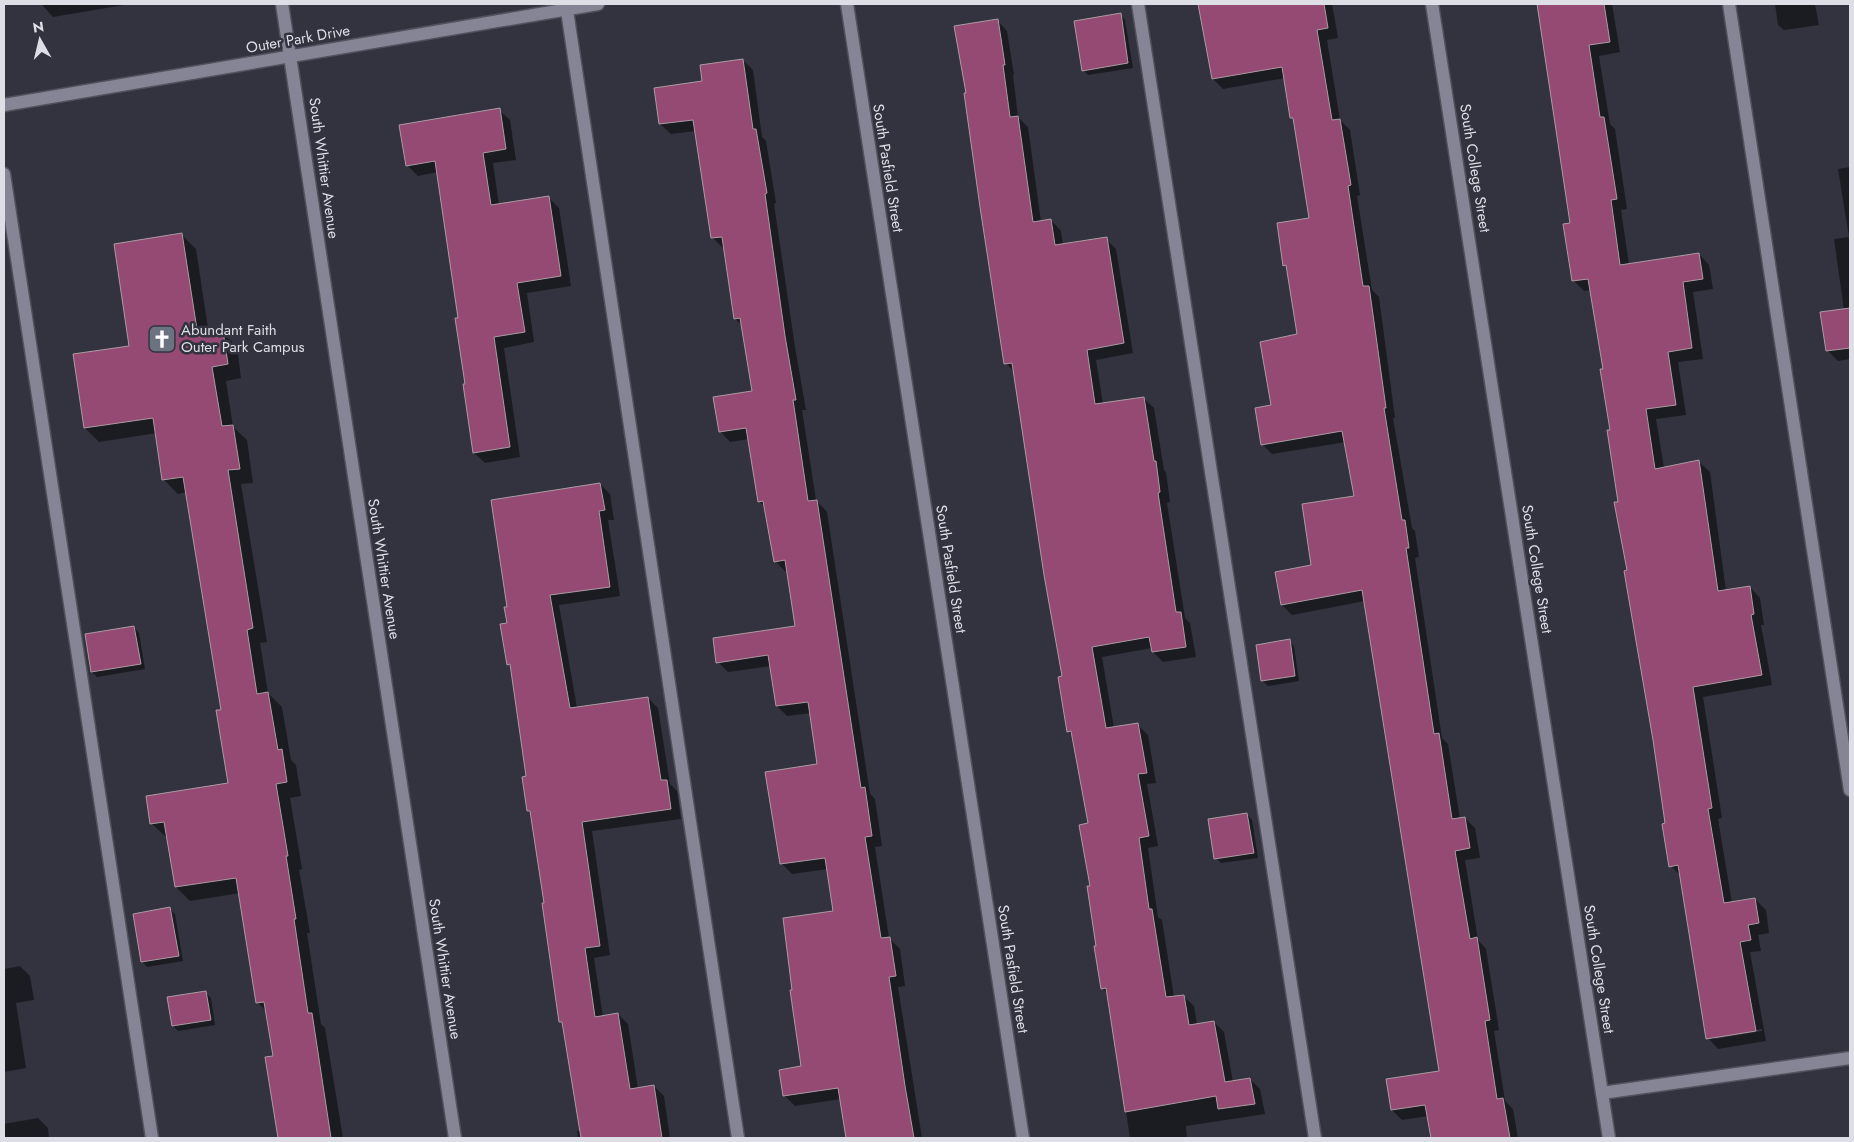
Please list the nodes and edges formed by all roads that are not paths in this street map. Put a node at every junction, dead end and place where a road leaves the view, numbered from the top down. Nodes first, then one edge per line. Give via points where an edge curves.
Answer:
1 (282, 4) edge
2 (598, 4) edge
3 (847, 4) edge
4 (1138, 4) edge
5 (1432, 4) edge
6 (1729, 4) edge
7 (567, 6) edge
8 (292, 56) junction
9 (4, 104) edge
10 (4, 174) edge
11 (1850, 790) edge
12 (1850, 1058) edge
13 (1602, 1094) junction
14 (152, 1138) edge
15 (454, 1138) edge
16 (738, 1138) edge
17 (1023, 1138) edge
18 (1315, 1138) edge
19 (1609, 1138) edge

1 - 8 street, South Whittier Avenue
2 - 7 street, Outer Park Drive
3 - 17 street, South Pasfield Street
4 - 18 street
5 - 13 street, South College Street
6 - 11 street
7 - 8 street, Outer Park Drive
7 - 16 street
8 - 9 street, Outer Park Drive
8 - 15 street, South Whittier Avenue
10 - 14 street
12 - 13 street
13 - 19 street, South College Street

